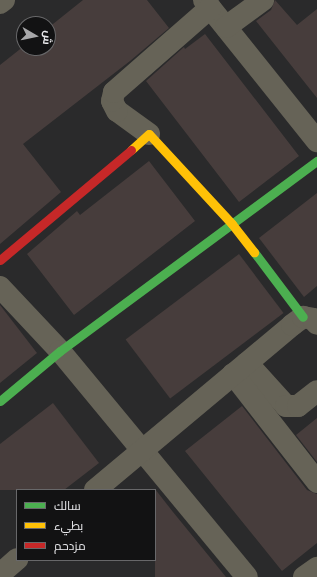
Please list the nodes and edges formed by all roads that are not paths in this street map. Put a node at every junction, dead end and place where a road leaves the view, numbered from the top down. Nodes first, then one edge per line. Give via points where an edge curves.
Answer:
1 (4, 0) edge
2 (263, 0) edge
3 (0, 3) edge
4 (207, 4) edge
5 (226, 27) junction
6 (315, 133) edge
7 (149, 134) junction
8 (317, 161) edge
9 (232, 224) junction
10 (0, 260) edge
11 (0, 287) edge
12 (310, 320) edge
13 (60, 351) junction
14 (240, 369) junction
15 (317, 391) edge
16 (0, 401) edge
17 (140, 450) junction
18 (317, 482) edge
19 (96, 489) edge
20 (16, 560) edge
21 (317, 568) edge
22 (0, 574) edge
23 (247, 577) edge
24 (304, 577) edge

1 - 3 street
2 - 5 street
4 - 5 street
4 - 7 street via 114,92 112,101 117,111
5 - 6 street
7 - 9 street
7 - 10 street
8 - 9 street
9 - 12 street
9 - 13 street
11 - 13 street
12 - 14 street
13 - 16 street
13 - 17 street
14 - 15 street via 286,406 298,406
14 - 17 street
14 - 18 street
17 - 19 street
17 - 23 street
20 - 22 street
21 - 24 street

